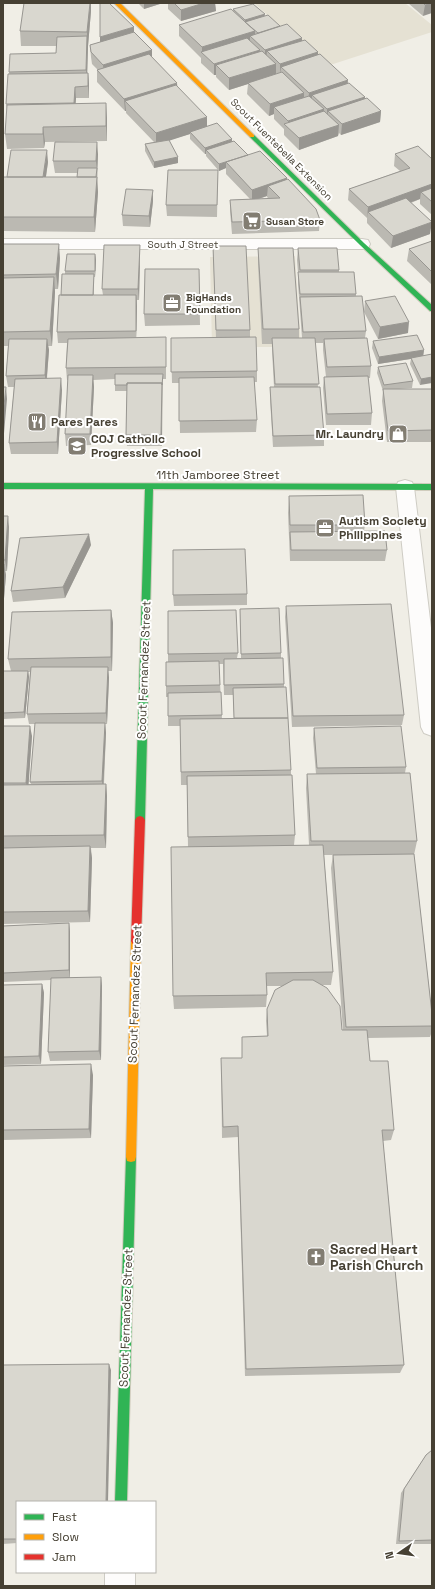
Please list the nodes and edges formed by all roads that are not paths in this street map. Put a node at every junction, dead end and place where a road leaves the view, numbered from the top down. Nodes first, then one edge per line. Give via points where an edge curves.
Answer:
1 (118, 3) edge
2 (3, 244) edge
3 (362, 244) junction
4 (432, 309) edge
5 (3, 486) edge
6 (149, 487) junction
7 (405, 487) junction
8 (432, 487) edge
9 (432, 727) edge
10 (121, 1501) edge
11 (120, 1573) edge
12 (120, 1586) edge

1 - 3 street, Scout Fuentebella Extension
2 - 3 street, South J Street
3 - 4 street, Scout Fuentebella Extension
5 - 6 street, 11th Jamboree Street
6 - 7 street, 11th Jamboree Street
6 - 10 street, Scout Fernandez Street
7 - 8 street, 11th Jamboree Street
7 - 9 street
11 - 12 street

